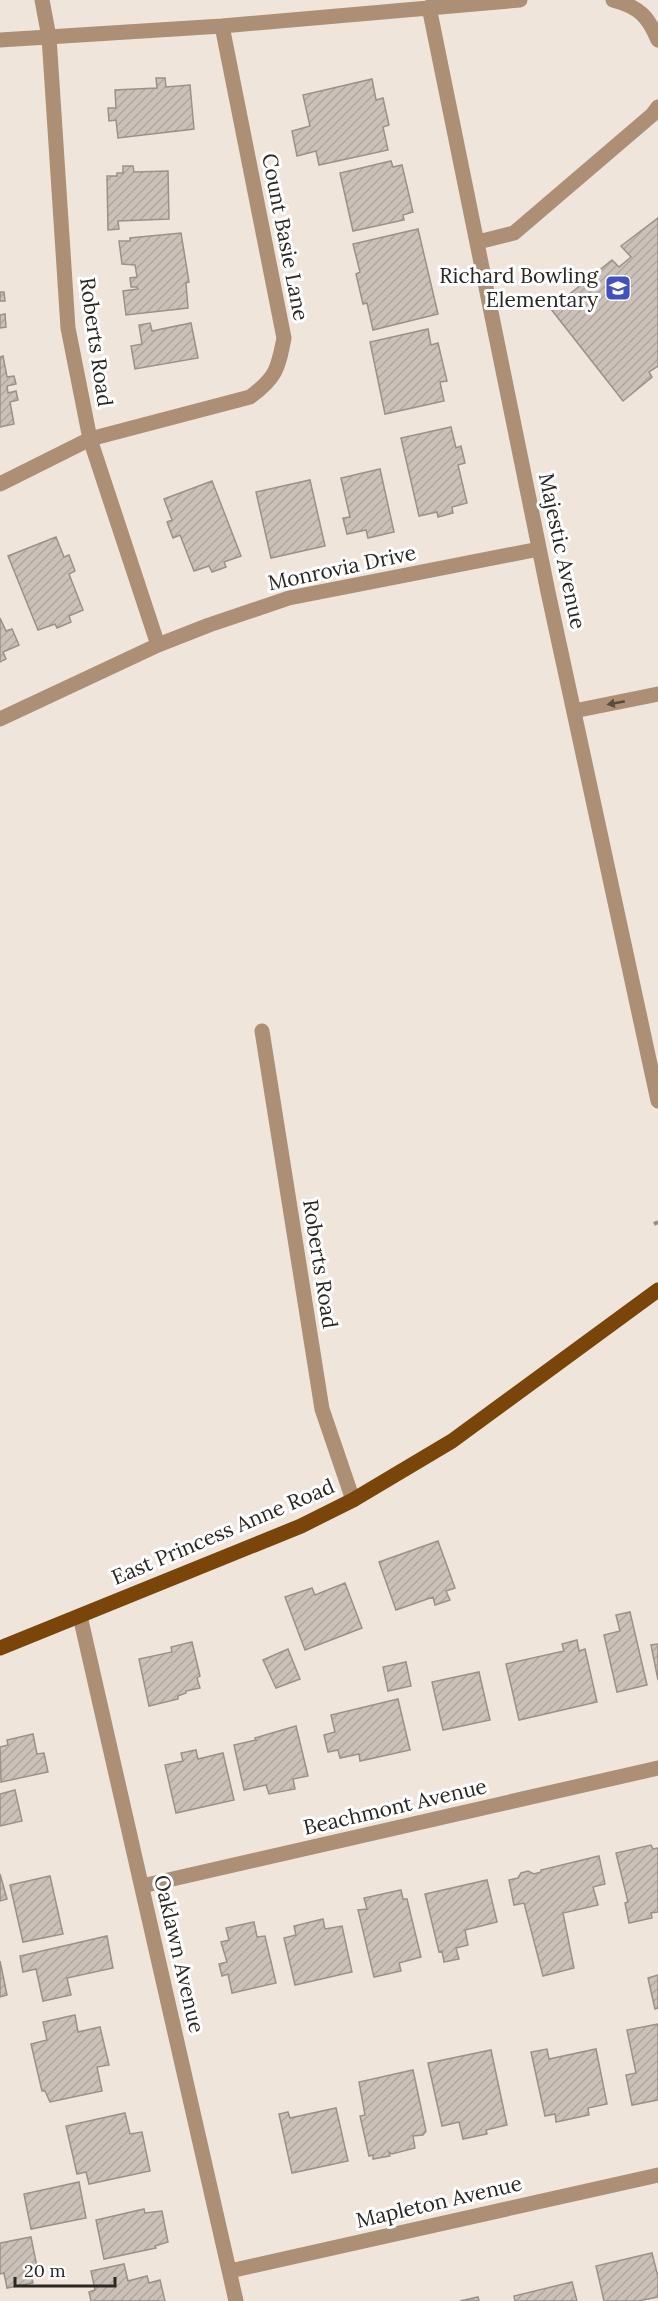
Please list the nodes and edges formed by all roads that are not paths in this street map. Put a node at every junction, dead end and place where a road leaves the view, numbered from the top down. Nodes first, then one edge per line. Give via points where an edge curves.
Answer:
1 (42, 0) edge
2 (520, 0) edge
3 (614, 0) edge
4 (429, 7) junction
5 (222, 26) junction
6 (50, 37) junction
7 (0, 40) edge
8 (658, 40) edge
9 (658, 107) edge
10 (478, 242) junction
11 (90, 440) junction
12 (0, 484) edge
13 (539, 549) junction
14 (158, 645) junction
15 (658, 694) edge
16 (574, 711) junction
17 (0, 719) edge
18 (262, 1031) dead end
19 (658, 1101) edge
20 (658, 1290) edge
21 (353, 1500) junction
22 (80, 1616) junction
23 (0, 1648) edge
24 (658, 1768) edge
25 (142, 1886) junction
26 (658, 2175) edge
27 (230, 2271) junction
28 (236, 2301) edge

1 - 6 street, Roberts Road
2 - 4 street
3 - 8 street via 634,7 651,22
4 - 5 street
4 - 10 street, Majestic Avenue
5 - 6 street
5 - 11 street, Count Basie Lane via 284,338 279,363 268,384 250,397
6 - 7 street
6 - 11 street, Roberts Road via 68,328
9 - 10 street via 514,233
10 - 13 street, Majestic Avenue
11 - 12 street, Count Basie Lane
11 - 14 street, Roberts Road
13 - 14 street, Monrovia Drive via 289,598
13 - 16 street, Majestic Avenue
14 - 17 street, Monrovia Drive
15 -> 16 street
16 - 19 street, Majestic Avenue
18 - 21 street, Roberts Road via 322,1409
20 - 21 main road, East Princess Anne Road via 452,1440
21 - 22 main road, East Princess Anne Road via 301,1526
22 - 23 main road, East Princess Anne Road
22 - 25 street, Oaklawn Avenue
24 - 25 street, Beachmont Avenue
25 - 27 street, Oaklawn Avenue
26 - 27 street, Mapleton Avenue
27 - 28 street, Oaklawn Avenue

